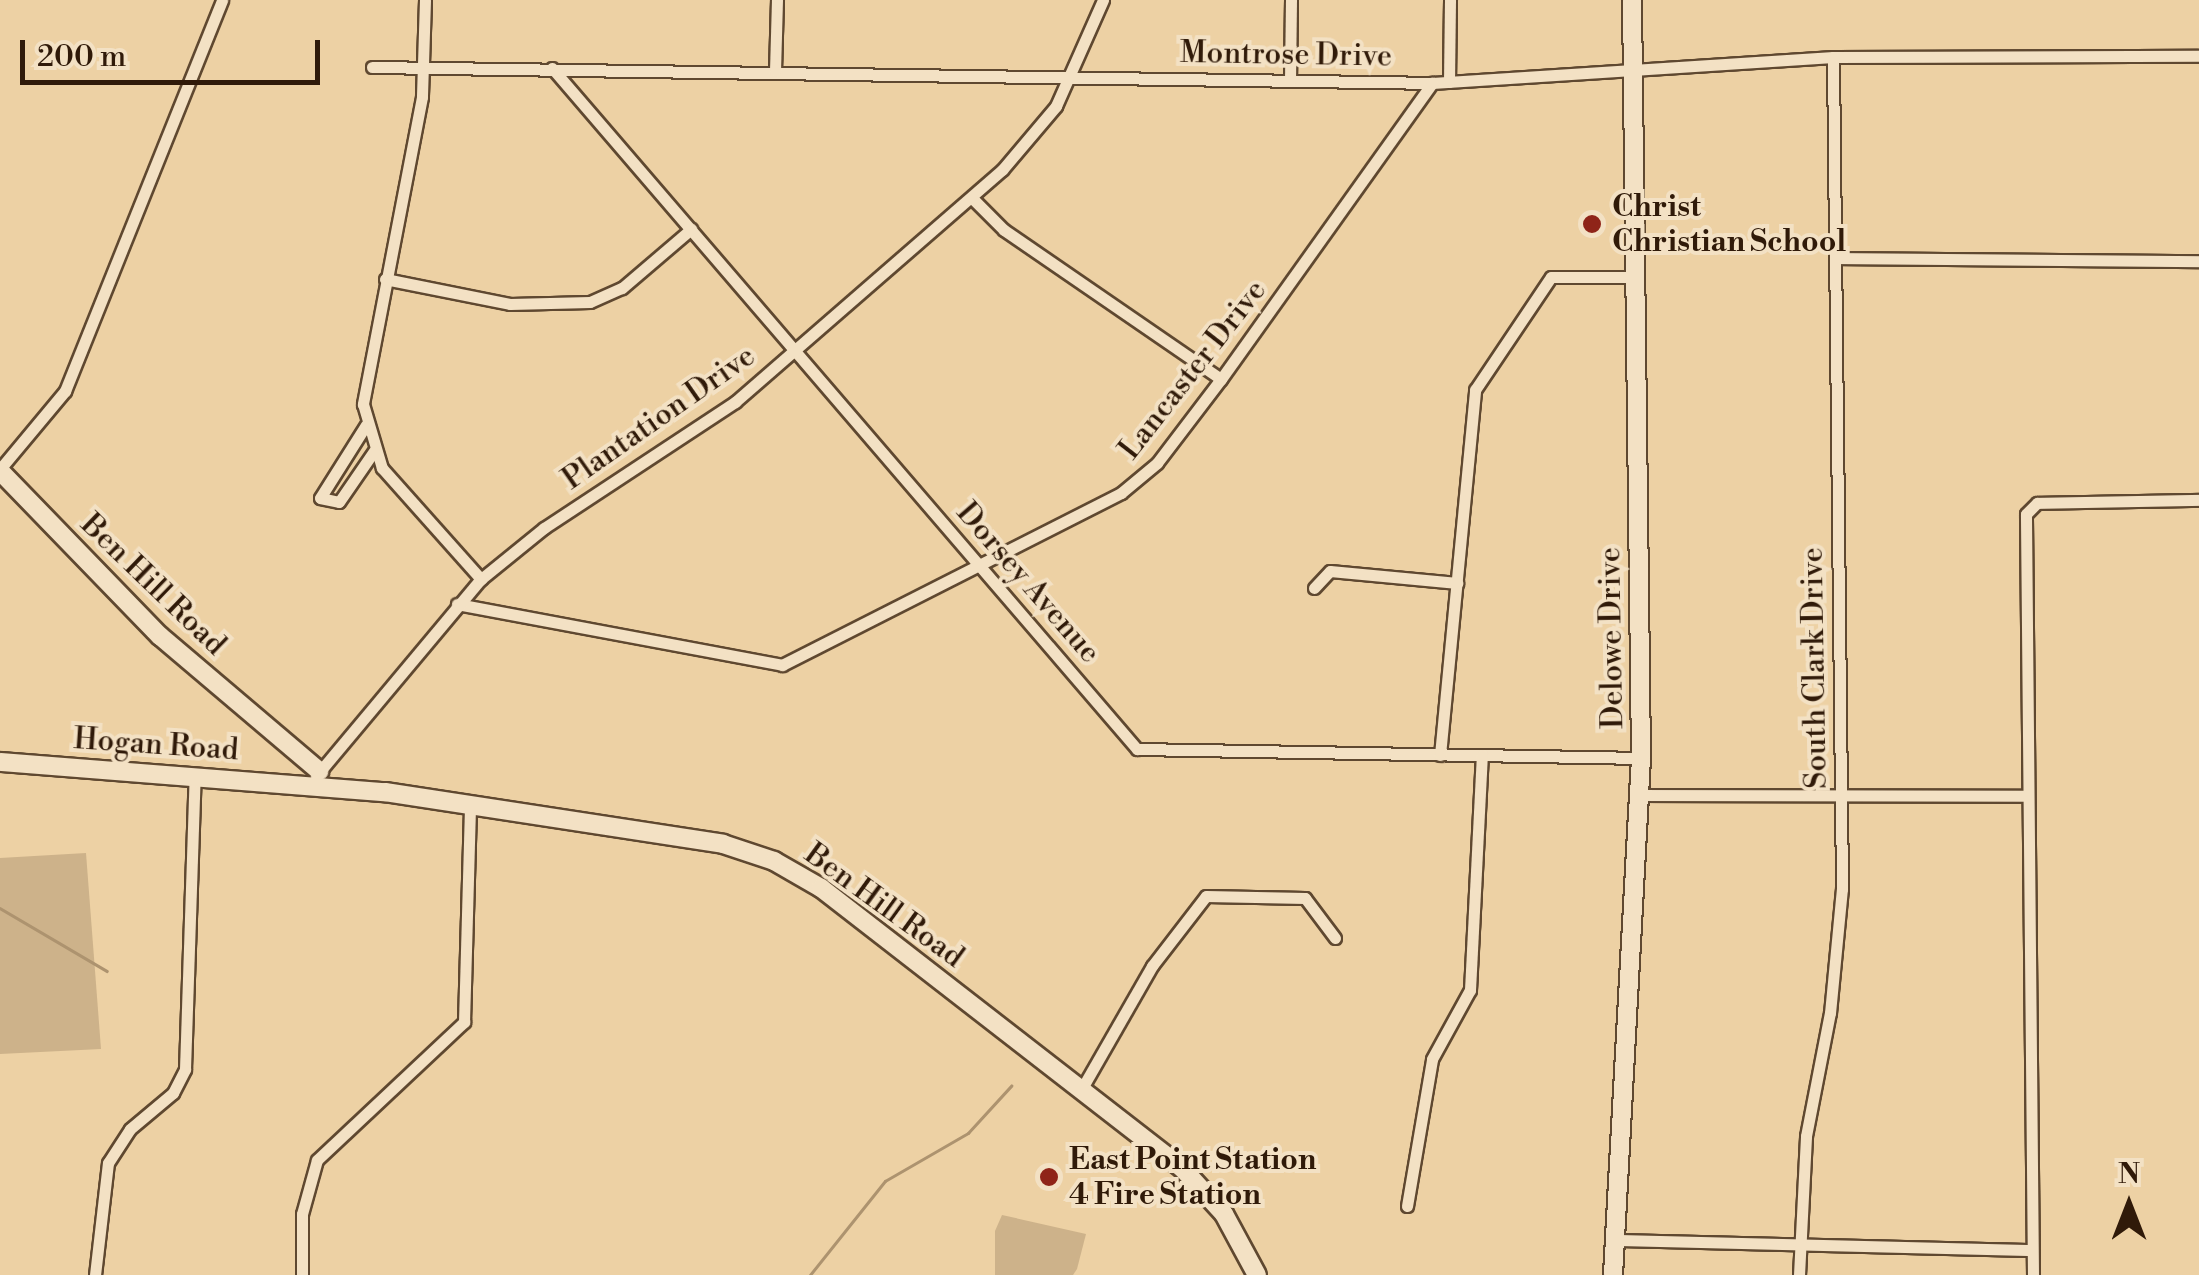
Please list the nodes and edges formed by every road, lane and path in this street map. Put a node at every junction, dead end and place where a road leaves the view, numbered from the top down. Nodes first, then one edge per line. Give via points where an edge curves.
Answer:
1 (222, 0) edge
2 (426, 0) edge
3 (776, 0) edge
4 (1103, 0) edge
5 (1291, 0) edge
6 (1450, 0) edge
7 (1632, 0) edge
8 (2199, 56) edge
9 (1834, 57) junction
10 (372, 67) dead end
11 (424, 67) junction
12 (552, 68) junction
13 (775, 71) junction
14 (1630, 71) junction
15 (1072, 77) junction
16 (1290, 81) junction
17 (1432, 82) junction
18 (1449, 82) junction
19 (972, 198) junction
20 (690, 229) junction
21 (1836, 258) junction
22 (2199, 261) edge
23 (1634, 277) junction
24 (385, 279) junction
25 (795, 351) junction
26 (1221, 378) junction
27 (366, 425) junction
28 (374, 451) junction
29 (0, 470) edge
30 (2199, 500) edge
31 (980, 566) junction
32 (481, 580) junction
33 (1456, 583) junction
34 (1314, 588) dead end
35 (457, 604) junction
36 (1440, 754) junction
37 (1482, 755) junction
38 (1641, 758) junction
39 (0, 762) edge
40 (195, 775) junction
41 (314, 778) junction
42 (1640, 794) junction
43 (2028, 796) junction
44 (1842, 798) junction
45 (470, 803) junction
46 (1335, 938) dead end
47 (1081, 1090) junction
48 (1408, 1206) dead end
49 (1614, 1240) junction
50 (1800, 1245) junction
51 (2032, 1250) junction
52 (95, 1275) edge
53 (302, 1275) edge
54 (1257, 1275) edge
55 (1613, 1275) edge
56 (1799, 1275) edge
57 (2033, 1275) edge

1 - 29 street via 65,391
2 - 11 street
3 - 13 street
4 - 15 street, Plantation Drive
5 - 16 street
6 - 18 street
7 - 14 street, Delowe Drive
8 - 9 street, Montrose Drive
9 - 14 street, Montrose Drive
9 - 21 street, South Clark Drive
10 - 11 street, Montrose Drive
11 - 12 street, Montrose Drive
11 - 24 street
12 - 13 street, Montrose Drive
12 - 20 street, Dorsey Avenue
13 - 15 street, Montrose Drive
14 - 18 street, Montrose Drive
14 - 23 street, Delowe Drive
15 - 16 street, Montrose Drive
15 - 19 street, Plantation Drive via 1029,142
16 - 17 street, Montrose Drive
17 - 18 street, Montrose Drive
17 - 26 street, Lancaster Drive
19 - 25 street, Plantation Drive
19 - 26 street via 1004,230
20 - 24 street via 622,288 590,302 510,304
20 - 25 street, Dorsey Avenue
21 - 22 street
21 - 44 street, South Clark Drive
23 - 33 street via 1551,277 1476,390
23 - 38 street, Delowe Drive
24 - 27 street via 364,381
25 - 31 street, Dorsey Avenue
25 - 32 street, Plantation Drive via 734,402 544,528
26 - 31 street, Lancaster Drive via 1138,482
27 - 28 street
27 - 28 street via 320,498 339,502
28 - 32 street via 395,485
29 - 41 street, Ben Hill Road via 160,636
30 - 43 street via 2037,503 2026,514
31 - 35 street, Lancaster Drive via 782,665
31 - 36 street, Dorsey Avenue via 1137,748
32 - 35 street, Plantation Drive
33 - 34 street via 1330,572
33 - 36 street
35 - 41 street, Plantation Drive
36 - 37 street, Dorsey Avenue
37 - 38 street, Dorsey Avenue
37 - 48 street via 1470,990 1432,1059
38 - 42 street, Delowe Drive
39 - 40 street, Hogan Road
40 - 41 street, Hogan Road
40 - 52 street via 185,1069 173,1094 130,1129 108,1163 99,1196
41 - 45 street, Ben Hill Road
42 - 44 street
42 - 49 street, Delowe Drive
43 - 44 street
43 - 51 street
44 - 50 street, South Clark Drive via 1839,948 1806,1136
45 - 47 street, Ben Hill Road via 723,844 774,862 821,888
45 - 53 street via 464,1022 317,1160 302,1214
46 - 47 street via 1304,898 1206,896 1152,966
47 - 54 street, Ben Hill Road via 1204,1190 1235,1230
49 - 50 street
49 - 55 street, Delowe Drive
50 - 51 street
50 - 56 street, South Clark Drive
51 - 57 street

